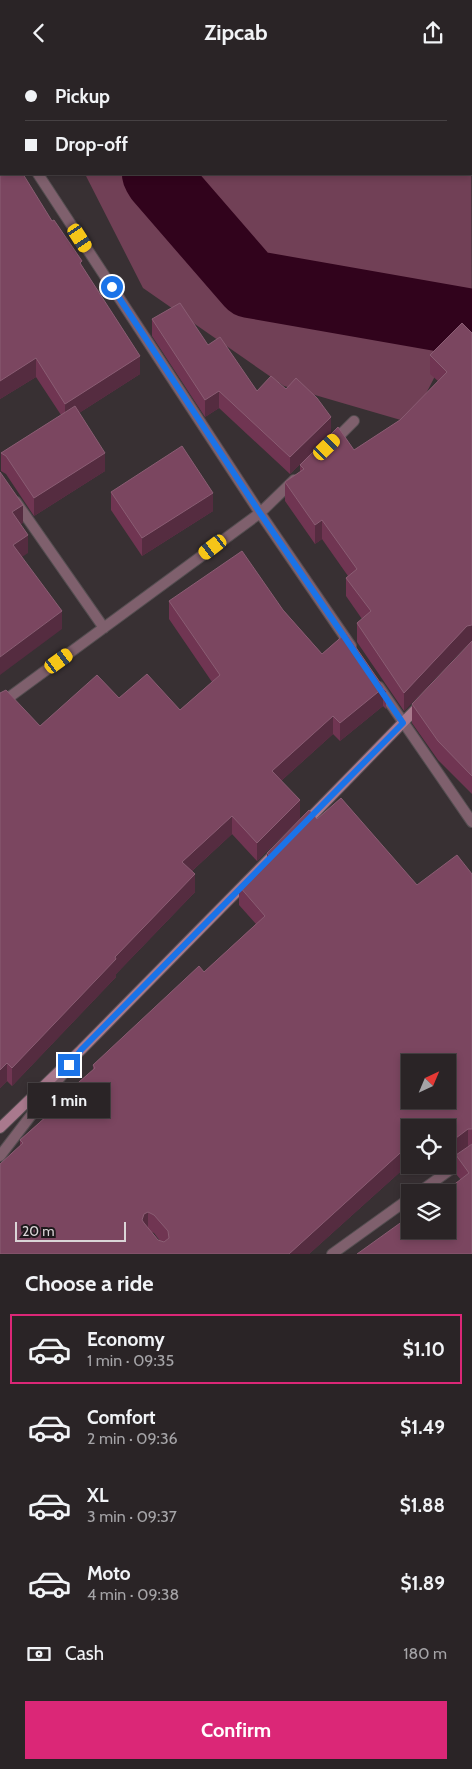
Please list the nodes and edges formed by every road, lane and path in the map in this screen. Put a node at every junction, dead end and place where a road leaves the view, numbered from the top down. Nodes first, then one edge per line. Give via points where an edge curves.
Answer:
1 (39, 175) edge
2 (354, 421) dead end
3 (327, 447) edge
4 (300, 473) edge
5 (11, 494) edge
6 (260, 513) junction
7 (104, 629) junction
8 (359, 659) edge
9 (370, 675) edge
10 (428, 697) edge
11 (0, 704) edge
12 (403, 723) junction
13 (472, 822) edge
14 (298, 830) edge
15 (284, 844) edge
16 (81, 1050) junction
17 (0, 1128) edge
18 (472, 1154) edge
19 (0, 1156) edge
20 (430, 1184) edge
21 (401, 1204) edge
22 (332, 1254) edge

1 - 6 street
2 - 3 street
4 - 6 street
5 - 7 street
6 - 7 street
6 - 8 street
7 - 11 street
9 - 12 street
10 - 12 street
12 - 13 street
12 - 14 street
15 - 16 street
16 - 17 street
16 - 19 street
18 - 20 street
21 - 22 street

